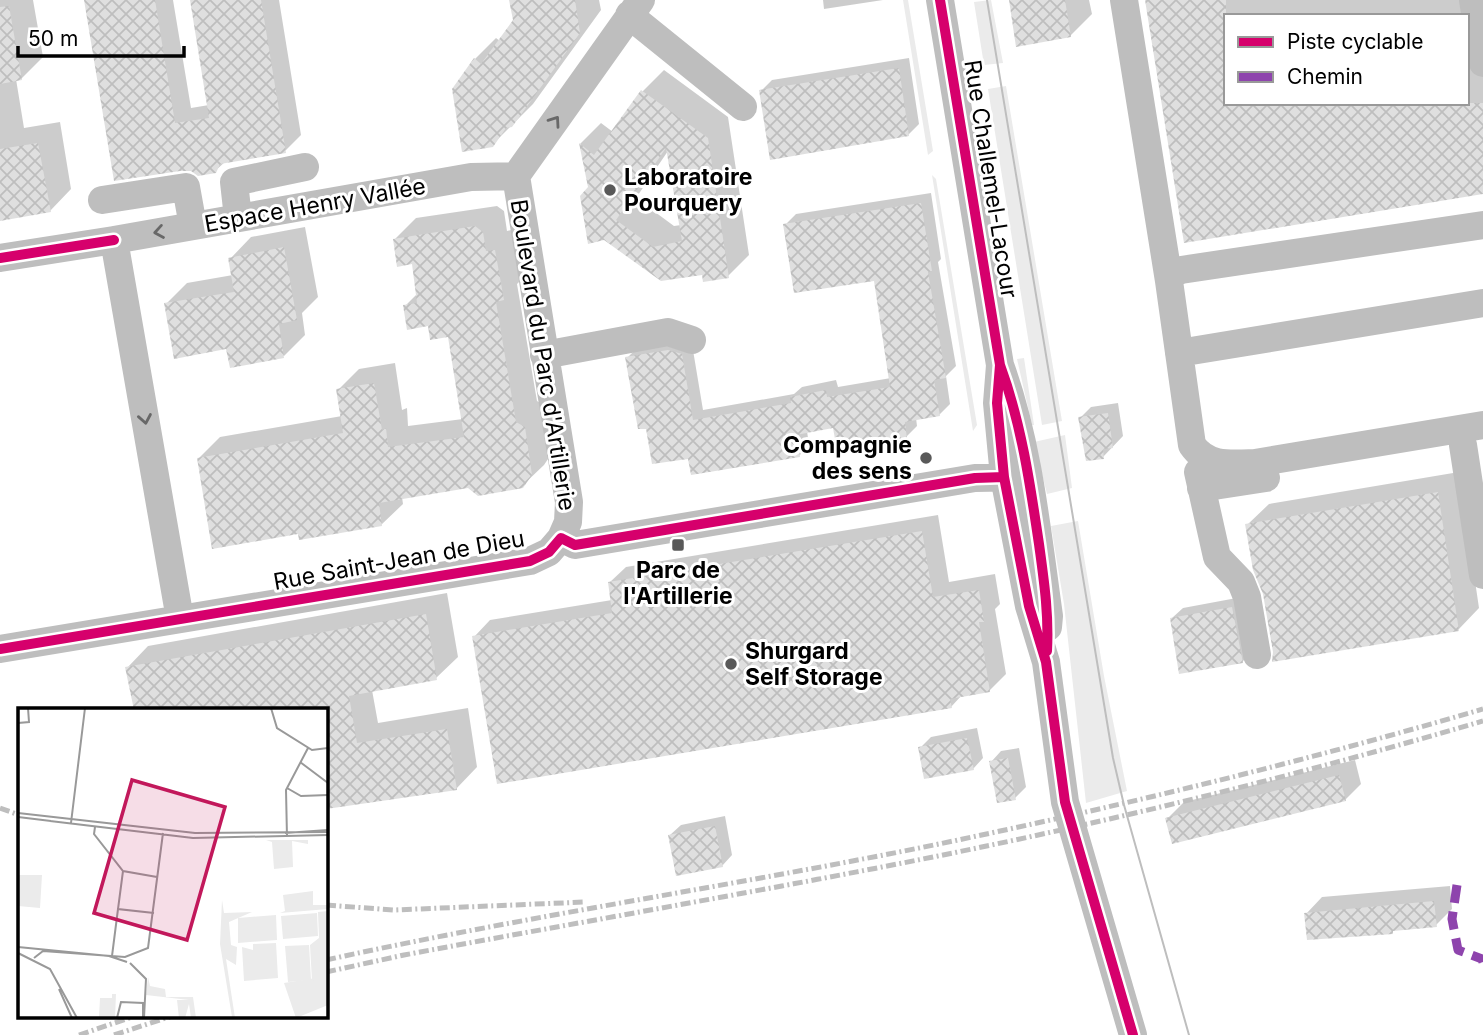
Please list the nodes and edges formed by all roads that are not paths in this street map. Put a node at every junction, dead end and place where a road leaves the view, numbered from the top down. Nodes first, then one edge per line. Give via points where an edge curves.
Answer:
1 (940, 0) edge
2 (1124, 0) edge
3 (1473, 0) edge
4 (635, 7) edge
5 (1483, 63) edge
6 (743, 107) dead end
7 (304, 167) dead end
8 (516, 176) junction
9 (102, 200) dead end
10 (238, 218) junction
11 (1483, 225) edge
12 (193, 226) junction
13 (114, 240) junction
14 (2, 260) edge
15 (1169, 281) junction
16 (1483, 303) edge
17 (692, 340) dead end
18 (1179, 353) junction
19 (544, 355) junction
20 (1483, 425) edge
21 (1473, 444) edge
22 (1192, 445) junction
23 (1016, 477) junction
24 (1201, 488) junction
25 (561, 538) junction
26 (1483, 575) edge
27 (180, 620) junction
28 (0, 649) edge
29 (1257, 655) dead end
30 (1133, 1035) edge

1 - 23 street, Rue Challemel-Lacour via 1000,365 1012,399
2 - 15 street
3 - 5 street
4 - 6 street
8 -> 4 street, Boulevard du Parc d'Artillerie
7 - 10 street via 234,181
8 - 10 street, Espace Henry Vallée via 471,177
8 - 19 street, Boulevard du Parc d'Artillerie
9 - 12 street via 186,187
10 - 12 street, Espace Henry Vallée
11 - 15 street via 1181,270
12 -> 13 street, Espace Henry Vallée
13 - 14 street, Espace Henry Vallée
13 -> 27 street
15 - 18 street
16 - 18 street
17 - 19 street via 668,332
18 - 22 street
19 - 25 street, Boulevard du Parc d'Artillerie via 569,502
20 - 22 street via 1237,464 1209,461
21 - 24 street
21 - 26 street
22 - 24 street
23 - 25 street via 975,478 575,545
23 - 30 street, Rue Challemel-Lacour via 1049,616 1046,662 1065,802
24 - 29 street via 1217,557 1241,582 1247,597
25 - 27 street, Rue Saint-Jean de Dieu via 549,552 530,561
27 - 28 street, Rue Saint-Jean de Dieu

